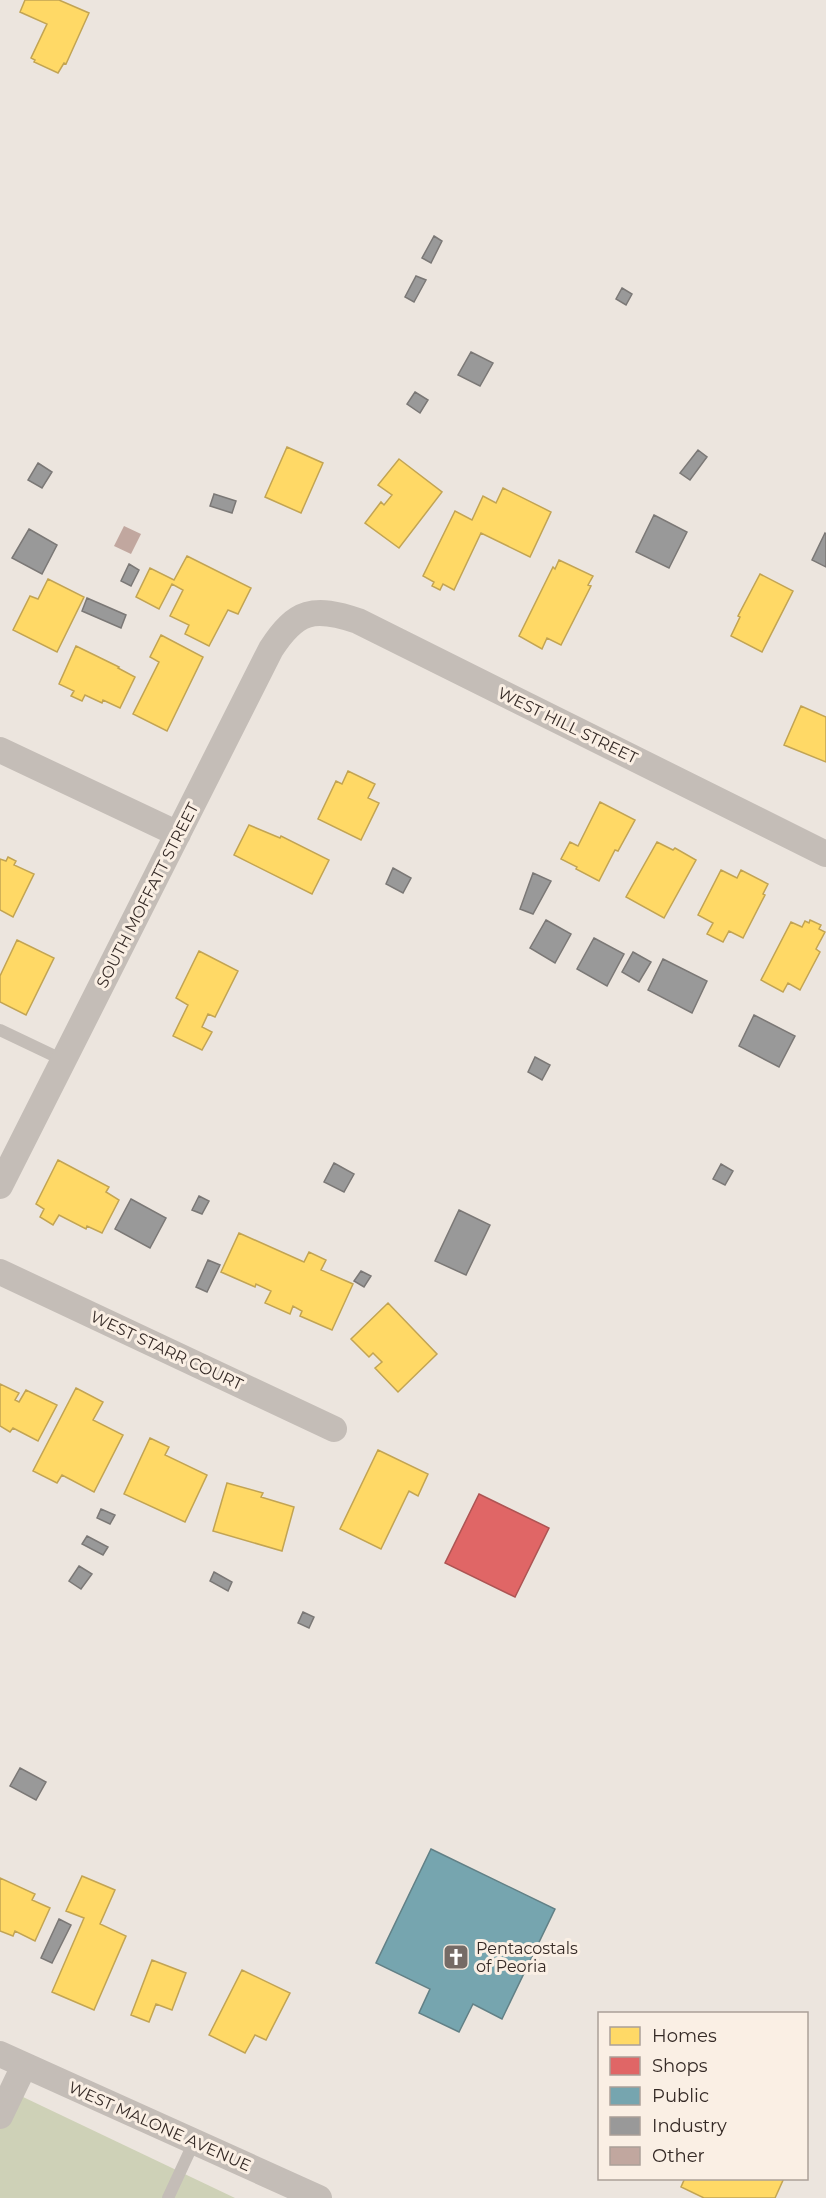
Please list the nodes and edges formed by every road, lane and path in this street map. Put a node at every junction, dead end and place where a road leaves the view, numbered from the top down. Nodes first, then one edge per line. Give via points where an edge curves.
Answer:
1 (306, 614) joint
2 (0, 750) edge
3 (178, 834) junction
4 (826, 854) edge
5 (0, 1030) edge
6 (63, 1060) junction
7 (0, 1186) edge
8 (0, 1272) edge
9 (334, 1429) dead end
10 (0, 2054) edge
11 (24, 2066) junction
12 (0, 2115) edge
13 (194, 2142) junction
14 (168, 2198) edge
15 (319, 2198) edge

1 - 3 street, SOUTH MOFFATT STREET via 291,623 271,649
1 - 4 street, WEST HILL STREET via 329,614 358,621
2 - 3 street
3 - 6 street, SOUTH MOFFATT STREET
5 - 6 lane
6 - 7 street, SOUTH MOFFATT STREET
8 - 9 street, WEST STARR COURT
10 - 11 street, WEST MALONE AVENUE
11 - 12 street
11 - 13 street, WEST MALONE AVENUE
13 - 14 lane
13 - 15 street, WEST MALONE AVENUE

